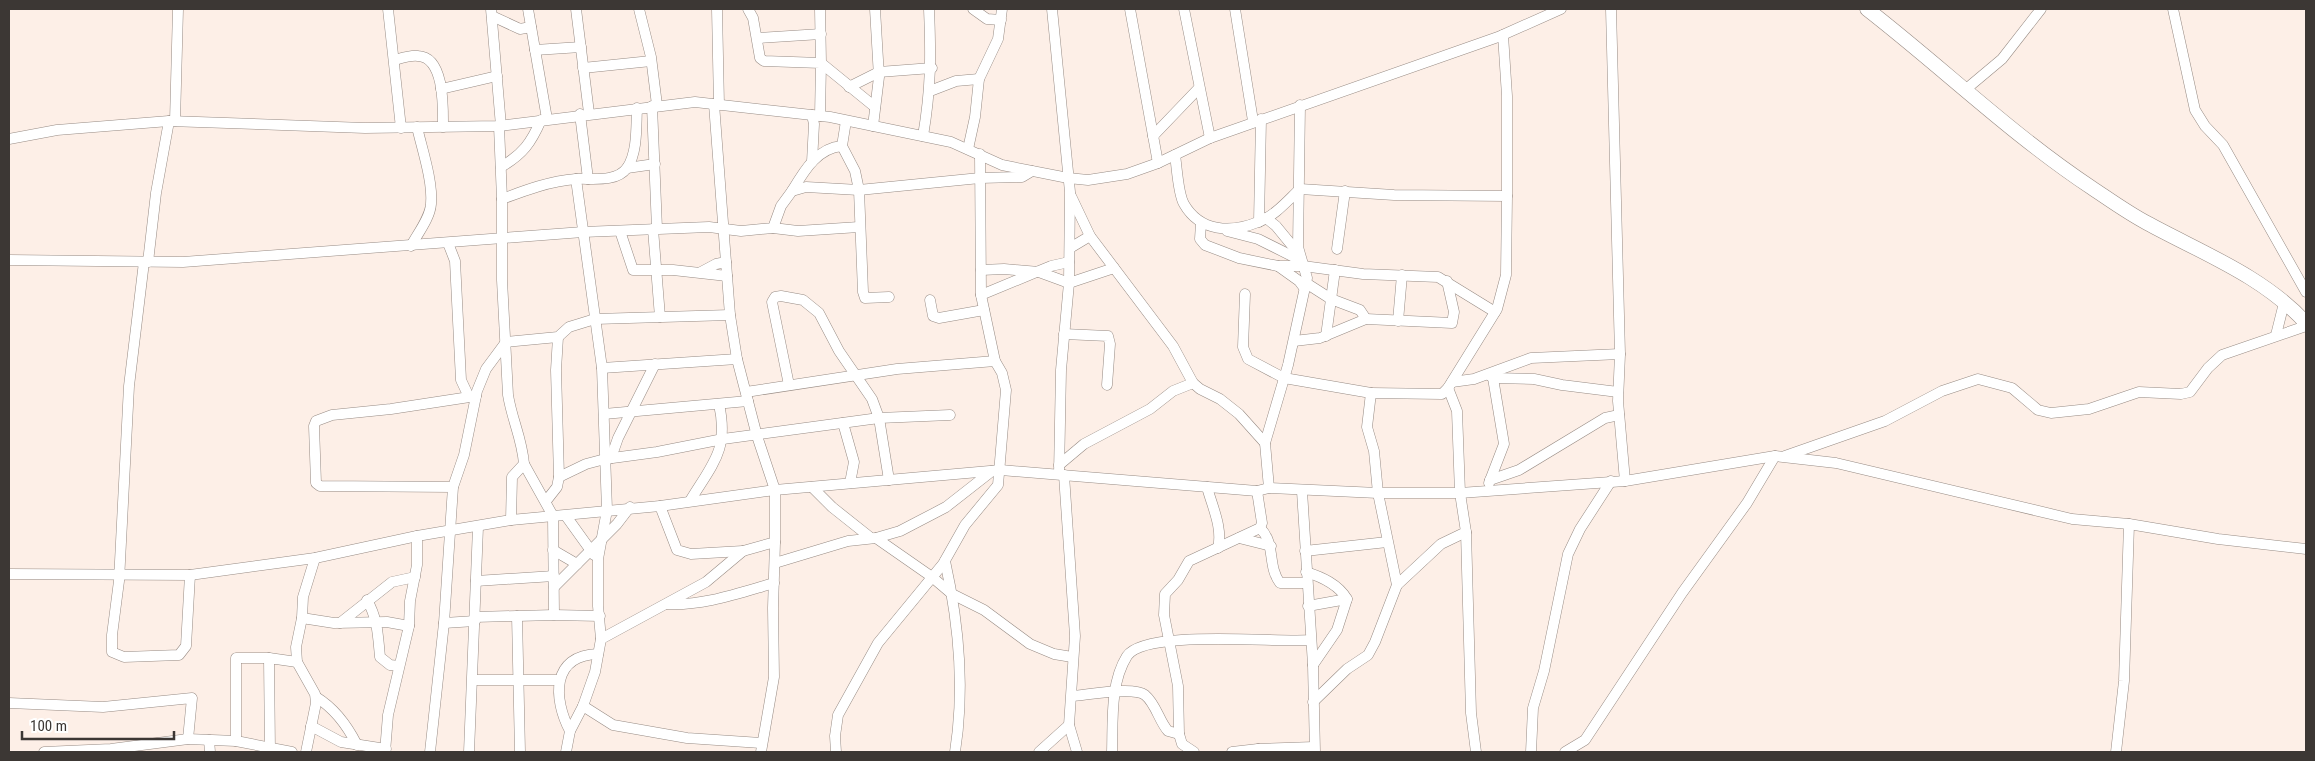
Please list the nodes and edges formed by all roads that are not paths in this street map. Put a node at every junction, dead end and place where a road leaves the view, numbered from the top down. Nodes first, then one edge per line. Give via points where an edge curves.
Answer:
1 (178, 9) edge
2 (388, 9) edge
3 (528, 9) edge
4 (576, 9) edge
5 (716, 9) edge
6 (748, 9) edge
7 (820, 9) edge
8 (876, 9) edge
9 (929, 9) edge
10 (973, 9) edge
11 (1002, 9) edge
12 (1062, 9) edge
13 (1130, 9) edge
14 (1184, 9) edge
15 (1235, 9) edge
16 (1562, 9) edge
17 (1611, 9) edge
18 (1867, 9) edge
19 (2041, 9) edge
20 (2173, 9) edge
21 (642, 11) edge
22 (492, 12) edge
23 (1052, 12) edge
24 (1001, 20) junction
25 (530, 27) junction
26 (820, 34) junction
27 (1503, 35) junction
28 (758, 38) junction
29 (581, 47) junction
30 (535, 50) junction
31 (395, 60) junction
32 (651, 61) junction
33 (821, 63) junction
34 (583, 68) junction
35 (932, 68) junction
36 (879, 72) junction
37 (497, 76) junction
38 (979, 80) junction
39 (849, 87) junction
40 (1199, 88) junction
41 (441, 90) junction
42 (1965, 90) junction
43 (930, 91) junction
44 (655, 105) junction
45 (716, 105) junction
46 (1300, 105) junction
47 (637, 108) junction
48 (875, 108) junction
49 (585, 114) junction
50 (816, 115) junction
51 (544, 119) junction
52 (1257, 120) junction
53 (172, 121) junction
54 (846, 121) junction
55 (500, 126) junction
56 (873, 126) junction
57 (417, 127) junction
58 (443, 127) junction
59 (401, 128) junction
60 (923, 136) junction
61 (1153, 136) junction
62 (1210, 138) junction
63 (9, 139) edge
64 (842, 146) junction
65 (968, 149) junction
66 (980, 154) junction
67 (1175, 155) junction
68 (812, 162) junction
69 (1158, 163) junction
70 (655, 164) junction
71 (501, 167) junction
72 (627, 168) junction
73 (1032, 171) junction
74 (980, 178) junction
75 (1068, 178) junction
76 (576, 179) junction
77 (588, 179) junction
78 (1300, 189) junction
79 (859, 190) junction
80 (792, 191) junction
81 (1345, 191) junction
82 (1070, 192) junction
83 (1506, 196) junction
84 (502, 199) junction
85 (1263, 220) junction
86 (1201, 223) junction
87 (723, 228) junction
88 (773, 228) junction
89 (859, 228) junction
90 (655, 229) junction
91 (1226, 230) junction
92 (620, 231) junction
93 (583, 232) junction
94 (1090, 236) junction
95 (502, 238) junction
96 (448, 243) junction
97 (411, 246) junction
98 (1070, 248) junction
99 (1337, 249) dead end
100 (9, 260) edge
101 (1301, 260) junction
102 (146, 262) junction
103 (726, 262) junction
104 (1069, 262) junction
105 (1278, 266) junction
106 (1114, 268) junction
107 (981, 270) junction
108 (1335, 270) junction
109 (656, 272) junction
110 (701, 272) junction
111 (1039, 272) junction
112 (1402, 275) junction
113 (727, 276) junction
114 (1447, 280) junction
115 (1069, 283) junction
116 (1306, 286) junction
117 (2306, 292) edge
118 (981, 294) junction
119 (1245, 294) dead end
120 (889, 297) dead end
121 (1331, 299) junction
122 (930, 300) dead end
123 (2284, 303) junction
124 (984, 310) junction
125 (1494, 312) junction
126 (730, 315) junction
127 (660, 317) junction
128 (1366, 318) junction
129 (595, 319) junction
130 (2305, 319) edge
131 (1398, 321) junction
132 (1064, 334) junction
133 (2276, 335) junction
134 (1326, 336) junction
135 (558, 337) junction
136 (1294, 341) junction
137 (506, 342) junction
138 (1620, 354) junction
139 (737, 359) junction
140 (995, 361) junction
141 (655, 364) junction
142 (602, 368) junction
143 (855, 376) junction
144 (1490, 376) junction
145 (1284, 378) junction
146 (1193, 383) junction
147 (788, 385) junction
148 (1107, 385) dead end
149 (1450, 385) junction
150 (1618, 392) junction
151 (1371, 393) junction
152 (473, 396) junction
153 (747, 396) junction
154 (719, 404) junction
155 (631, 411) junction
156 (604, 414) junction
157 (950, 415) dead end
158 (1619, 415) junction
159 (879, 418) junction
160 (843, 424) junction
161 (757, 436) junction
162 (723, 439) junction
163 (1265, 443) junction
164 (1778, 456) junction
165 (608, 458) junction
166 (524, 464) junction
167 (996, 470) junction
168 (1060, 471) junction
169 (559, 477) junction
170 (889, 480) junction
171 (1490, 480) junction
172 (1611, 481) junction
173 (1625, 481) junction
174 (850, 483) junction
175 (812, 486) junction
176 (453, 487) junction
177 (1206, 487) junction
178 (1268, 488) junction
179 (774, 490) junction
180 (1302, 490) junction
181 (1485, 490) junction
182 (1257, 491) junction
183 (1378, 493) junction
184 (1460, 494) junction
185 (546, 501) junction
186 (690, 501) junction
187 (660, 506) junction
188 (630, 508) junction
189 (607, 510) junction
190 (553, 516) junction
191 (566, 516) junction
192 (511, 520) junction
193 (2129, 524) junction
194 (478, 526) junction
195 (1260, 528) junction
196 (448, 531) junction
197 (1466, 532) junction
198 (417, 536) junction
199 (874, 538) junction
200 (1239, 538) junction
201 (602, 539) junction
202 (776, 542) junction
203 (1387, 542) junction
204 (1271, 546) junction
205 (1218, 548) junction
206 (2306, 549) edge
207 (553, 550) junction
208 (589, 551) junction
209 (743, 551) junction
210 (1305, 551) junction
211 (709, 553) junction
212 (315, 558) junction
213 (598, 559) junction
214 (945, 561) junction
215 (774, 563) junction
216 (577, 564) junction
217 (726, 566) junction
218 (1306, 572) junction
219 (9, 574) edge
220 (118, 574) junction
221 (190, 575) junction
222 (415, 576) junction
223 (932, 577) junction
224 (476, 581) junction
225 (554, 582) junction
226 (1307, 583) junction
227 (774, 584) junction
228 (1397, 585) junction
229 (952, 594) junction
230 (367, 600) junction
231 (1348, 600) junction
232 (666, 604) junction
233 (1308, 606) junction
234 (554, 615) junction
235 (517, 616) junction
236 (600, 616) junction
237 (302, 618) junction
238 (475, 619) junction
239 (340, 623) junction
240 (376, 623) junction
241 (444, 623) junction
242 (409, 626) junction
243 (601, 639) junction
244 (1310, 640) junction
245 (1169, 642) junction
246 (598, 654) junction
247 (1072, 657) junction
248 (270, 658) junction
249 (297, 662) junction
250 (1313, 665) junction
251 (399, 666) junction
252 (473, 680) junction
253 (518, 680) junction
254 (558, 680) junction
255 (1115, 692) junction
256 (1072, 696) junction
257 (316, 697) junction
258 (1313, 702) junction
259 (9, 703) edge
260 (583, 706) junction
261 (1069, 725) junction
262 (311, 726) junction
263 (570, 731) junction
264 (1178, 734) junction
265 (188, 739) junction
266 (209, 740) junction
267 (236, 741) junction
268 (357, 745) junction
269 (166, 748) edge
270 (761, 748) edge
271 (270, 750) edge
272 (1314, 750) edge
273 (386, 751) edge
274 (1258, 751) edge
275 (44, 752) edge
276 (210, 752) edge
277 (292, 752) edge
278 (306, 752) edge
279 (430, 752) edge
280 (469, 752) edge
281 (520, 752) edge
282 (566, 752) edge
283 (836, 752) edge
284 (955, 752) edge
285 (1039, 752) edge
286 (1076, 752) edge
287 (1112, 752) edge
288 (1194, 752) edge
289 (1232, 752) edge
290 (1476, 752) edge
291 (1531, 752) edge
292 (1565, 752) edge
293 (2116, 752) edge

1 - 53 street
2 - 31 street
3 - 25 street
4 - 29 street
5 - 45 street
6 - 28 street
7 - 26 street
8 - 36 street
9 - 35 street
10 - 24 street via 987,19
11 - 24 street
12 - 23 street
13 - 61 street
14 - 40 street
15 - 52 street
16 - 27 street
17 - 138 street
18 - 42 street
19 - 42 street via 2002,58
20 - 117 street via 2195,110 2223,146
21 - 32 street
22 - 25 street via 520,29
22 - 37 street
23 - 75 street
24 - 38 street via 998,39
25 - 30 street
26 - 28 street
26 - 33 street
27 - 46 street
27 - 83 street via 1508,96
28 - 33 street via 760,58 764,61
29 - 30 street
29 - 34 street
30 - 51 street
31 - 41 street via 419,56 430,61 440,80
31 - 59 street
32 - 34 street
32 - 44 street
33 - 39 street
33 - 50 street
34 - 49 street
35 - 36 street
35 - 43 street
36 - 39 street
36 - 48 street
37 - 41 street
37 - 55 street
38 - 43 street via 956,81
38 - 65 street via 976,117
39 - 48 street
40 - 61 street
40 - 62 street
41 - 58 street
42 - 123 street via 2091,188 2144,222 2233,268
43 - 60 street
44 - 45 street via 695,102
44 - 47 street
44 - 70 street
45 - 50 street
45 - 87 street
46 - 52 street
46 - 78 street
47 - 49 street
47 - 72 street via 634,146
48 - 56 street
49 - 51 street
49 - 77 street
50 - 54 street
50 - 68 street
51 - 55 street
51 - 71 street via 532,142
52 - 62 street
52 - 85 street
53 - 59 street
53 - 63 street via 57,130
53 - 102 street via 156,192
54 - 56 street
54 - 64 street
55 - 58 street
55 - 71 street
56 - 60 street
57 - 58 street
57 - 59 street
57 - 97 street via 431,204
60 - 65 street
61 - 69 street
62 - 67 street
64 - 68 street via 823,152
64 - 79 street via 855,170
65 - 66 street
66 - 73 street via 1002,165
66 - 74 street
67 - 69 street
67 - 86 street via 1183,203
68 - 80 street
69 - 75 street via 1127,174 1088,180
70 - 72 street
70 - 90 street
71 - 84 street
72 - 77 street via 602,179
73 - 74 street via 1022,177
73 - 75 street
74 - 79 street
74 - 107 street
75 - 82 street
76 - 77 street
76 - 84 street via 544,184
76 - 93 street
78 - 81 street
78 - 85 street
78 - 101 street
79 - 80 street via 806,187
79 - 89 street
80 - 88 street via 781,206
81 - 83 street
81 - 99 street
82 - 94 street
82 - 98 street
83 - 125 street via 1506,275
84 - 95 street
85 - 91 street
85 - 101 street via 1276,226
86 - 91 street
86 - 105 street via 1200,239 1205,245 1239,258
87 - 88 street via 741,231
87 - 90 street
87 - 103 street
88 - 89 street via 798,231
89 - 120 street via 862,292 865,298
90 - 92 street
90 - 109 street
91 - 101 street via 1258,239
92 - 93 street
92 - 109 street via 633,270
93 - 95 street
93 - 129 street
94 - 98 street
94 - 106 street
95 - 96 street
95 - 137 street
96 - 97 street
96 - 152 street via 455,261 461,380
97 - 102 street
98 - 104 street
100 - 102 street
101 - 105 street
101 - 108 street
101 - 116 street via 1307,273
102 - 220 street via 129,386
103 - 110 street
103 - 113 street
104 - 111 street
104 - 115 street
105 - 116 street
106 - 115 street
106 - 146 street via 1174,346
107 - 111 street
107 - 118 street
108 - 112 street
108 - 121 street
109 - 110 street
109 - 127 street
110 - 113 street
111 - 115 street
111 - 118 street
112 - 114 street
112 - 131 street
113 - 126 street
114 - 125 street
114 - 131 street via 1454,312 1452,323
115 - 132 street
116 - 121 street
116 - 136 street
118 - 124 street
119 - 145 street via 1245,355
121 - 128 street via 1360,310
121 - 134 street
122 - 124 street via 933,316 939,318
123 - 130 street
123 - 133 street
124 - 140 street
125 - 149 street
126 - 127 street
126 - 139 street
127 - 129 street
128 - 131 street
128 - 134 street
129 - 135 street via 569,327
129 - 142 street
130 - 133 street
132 - 148 street via 1108,336
132 - 168 street
133 - 164 street via 2222,356 2190,392 2139,392 2089,409 2051,413 2038,410 2012,388 1978,379 1942,391 1885,421
134 - 136 street
135 - 137 street
135 - 169 street
136 - 145 street
137 - 152 street via 486,369
137 - 166 street via 508,395 522,443
138 - 144 street via 1538,356
138 - 150 street
139 - 141 street
139 - 153 street
140 - 143 street
140 - 167 street via 1006,390
141 - 142 street
141 - 155 street
142 - 156 street
143 - 147 street
143 - 147 street via 820,313 803,300 781,296 772,302
143 - 159 street via 872,399
144 - 149 street
144 - 150 street
144 - 171 street via 1504,444
145 - 151 street
145 - 163 street
146 - 163 street via 1239,414
146 - 168 street via 1173,391 1150,409 1084,444
147 - 153 street
149 - 151 street via 1442,394
149 - 184 street via 1456,411
150 - 158 street
151 - 183 street via 1368,427
152 - 176 street via 464,455
152 - 176 street via 332,415 316,421 314,426 316,483 320,486
153 - 154 street
153 - 161 street
154 - 155 street
154 - 162 street
155 - 156 street
155 - 165 street
156 - 165 street
157 - 159 street
158 - 171 street via 1605,418 1519,470
158 - 173 street
159 - 160 street
159 - 170 street
160 - 161 street
160 - 174 street via 854,462
161 - 162 street
161 - 179 street
162 - 165 street
162 - 186 street via 719,453
163 - 178 street
164 - 173 street
164 - 193 street via 1836,463 2072,519
164 - 292 street via 1682,592 1585,740
165 - 169 street
165 - 189 street
166 - 185 street
166 - 192 street via 512,477
167 - 168 street
167 - 170 street
167 - 199 street via 946,507 900,530
167 - 214 street via 998,485 965,525
168 - 177 street
168 - 247 street via 1074,610
169 - 185 street via 557,487
170 - 174 street
171 - 181 street
172 - 173 street
172 - 181 street
172 - 291 street via 1568,554 1533,708
174 - 175 street
175 - 179 street
175 - 199 street via 832,507
176 - 196 street
177 - 182 street
177 - 205 street via 1218,526
178 - 180 street
178 - 182 street
179 - 186 street
179 - 202 street
180 - 183 street
180 - 210 street
181 - 184 street
182 - 195 street
183 - 184 street
183 - 203 street
184 - 197 street
185 - 190 street
186 - 187 street
187 - 188 street
187 - 211 street via 677,550 691,554
188 - 189 street
188 - 201 street
189 - 191 street
189 - 201 street
190 - 191 street
190 - 192 street
190 - 207 street
191 - 208 street
192 - 194 street
193 - 206 street
193 - 293 street via 2124,681
194 - 196 street
194 - 224 street
195 - 200 street
195 - 204 street
196 - 198 street
196 - 241 street
197 - 228 street via 1441,544
197 - 290 street via 1471,713
198 - 212 street
198 - 222 street
199 - 215 street via 848,541
199 - 223 street
200 - 204 street
200 - 205 street
201 - 208 street
201 - 213 street
202 - 209 street
202 - 215 street
203 - 210 street
203 - 228 street
204 - 226 street via 1275,577 1280,583
205 - 245 street via 1189,561 1178,580 1164,594
207 - 216 street
207 - 225 street
208 - 213 street
208 - 216 street
209 - 211 street
209 - 217 street
210 - 218 street
211 - 217 street
212 - 221 street
212 - 237 street
213 - 236 street
214 - 223 street
214 - 229 street
215 - 227 street
216 - 225 street
217 - 232 street via 706,582
218 - 226 street
218 - 231 street via 1330,582
219 - 220 street
220 - 221 street
220 - 221 street via 112,652 124,657 179,655 186,646
222 - 230 street via 392,582
222 - 242 street
223 - 229 street
223 - 283 street via 878,643 858,678 836,721
224 - 225 street
224 - 238 street
225 - 234 street
226 - 233 street
227 - 232 street via 721,598 681,605
227 - 270 street via 774,677
228 - 258 street via 1368,655 1346,670
229 - 247 street via 984,610 1030,644
229 - 284 street via 958,629 960,703
230 - 239 street
230 - 240 street
231 - 233 street
231 - 250 street via 1337,630
232 - 243 street
233 - 244 street
234 - 235 street
234 - 236 street
235 - 238 street
235 - 253 street
236 - 243 street
237 - 239 street
237 - 249 street via 296,646
238 - 241 street
238 - 252 street
239 - 240 street
240 - 242 street
240 - 251 street via 380,657 390,665
241 - 279 street
242 - 251 street
243 - 246 street
244 - 245 street via 1216,638
244 - 250 street
245 - 255 street via 1140,647 1128,654 1119,672
245 - 264 street via 1178,686
246 - 254 street via 577,658 564,669
246 - 260 street
247 - 256 street
248 - 249 street
248 - 267 street via 236,658
248 - 271 street
249 - 257 street
250 - 258 street
251 - 273 street via 388,715
252 - 253 street
252 - 280 street
253 - 254 street
253 - 281 street
254 - 263 street via 563,719
255 - 256 street
255 - 264 street via 1145,695 1163,726
255 - 287 street
256 - 261 street
257 - 262 street
257 - 268 street via 337,715
258 - 272 street
259 - 265 street via 103,707 192,698
260 - 263 street
260 - 270 street via 613,725
261 - 285 street
261 - 286 street
262 - 268 street via 341,742
262 - 278 street
263 - 282 street
264 - 288 street via 1182,744
265 - 266 street
265 - 269 street
266 - 267 street
266 - 276 street
267 - 271 street
268 - 273 street
269 - 275 street
271 - 277 street
272 - 274 street
274 - 289 street

